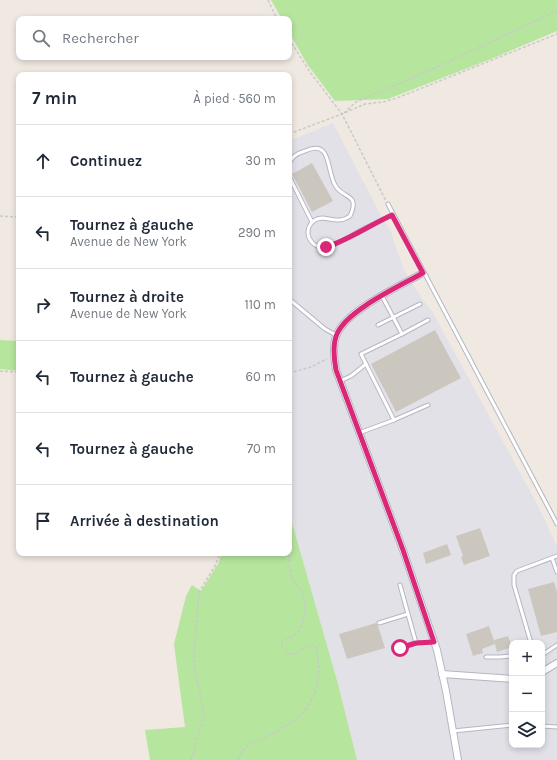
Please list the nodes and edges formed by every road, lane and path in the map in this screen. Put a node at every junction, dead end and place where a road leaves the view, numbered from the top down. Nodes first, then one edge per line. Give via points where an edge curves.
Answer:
1 (268, 0) edge
2 (557, 11) edge
3 (276, 16) edge
4 (557, 34) edge
5 (292, 44) edge
6 (342, 114) junction
7 (292, 133) edge
8 (292, 159) edge
9 (292, 182) edge
10 (388, 204) joint
11 (392, 215) junction
12 (0, 216) edge
13 (16, 217) edge
14 (312, 222) junction
15 (423, 273) junction
16 (382, 296) junction
17 (292, 302) edge
18 (420, 304) dead end
19 (394, 318) junction
20 (428, 320) dead end
21 (378, 325) dead end
22 (402, 334) junction
23 (336, 335) junction
24 (329, 359) dead end
25 (366, 364) junction
26 (0, 371) edge
27 (16, 372) edge
28 (292, 372) edge
29 (340, 380) junction
30 (428, 405) dead end
31 (394, 420) junction
32 (360, 433) junction
33 (557, 524) edge
34 (219, 556) edge
35 (288, 556) edge
36 (557, 556) edge
37 (552, 558) junction
38 (557, 572) edge
39 (400, 585) dead end
40 (408, 614) junction
41 (379, 623) dead end
42 (530, 640) edge
43 (434, 642) junction
44 (416, 643) junction
45 (557, 645) edge
46 (400, 648) dead end
47 (545, 654) edge
48 (486, 656) dead end
49 (509, 656) edge
50 (557, 664) edge
51 (545, 670) edge
52 (442, 674) junction
53 (509, 679) edge
54 (509, 724) edge
55 (545, 726) edge
56 (557, 727) edge
57 (453, 732) junction
58 (191, 760) edge
59 (238, 760) edge
60 (458, 760) edge

1 - 3 path
2 - 6 path via 356,102
4 - 6 path via 397,98 364,104
5 - 6 path
6 - 7 path
6 - 10 path
8 - 14 lane via 312,147 320,148 325,152 335,185 353,200 354,208 350,216 338,220 321,217
9 - 14 lane
10 - 11 lane
11 - 14 lane via 326,247 312,244 308,230
11 - 15 lane
12 - 13 path
15 - 16 street
15 - 33 lane
16 - 19 lane
16 - 23 street via 354,313
17 - 23 lane
18 - 19 lane
19 - 21 lane
19 - 22 lane
20 - 22 lane
22 - 25 lane via 361,354
23 - 29 street via 334,357
24 - 28 path
25 - 29 lane via 351,376
25 - 31 lane
26 - 27 path
29 - 32 street
30 - 31 lane
31 - 32 lane
32 - 43 street
34 - 58 path via 199,592 194,658 204,714
35 - 59 path via 291,575 301,590 305,610 299,630 281,644 291,656 306,647 316,647 319,672 317,686 311,702 295,720 244,748
36 - 37 lane
37 - 38 lane
37 - 42 lane via 517,571 514,576 514,585
39 - 40 lane
40 - 41 lane
40 - 44 lane
43 - 44 lane
43 - 52 street
44 - 46 lane
45 - 47 lane
48 - 49 lane
50 - 51 street
52 - 53 street
52 - 57 street
54 - 57 lane
55 - 56 lane
57 - 60 street

